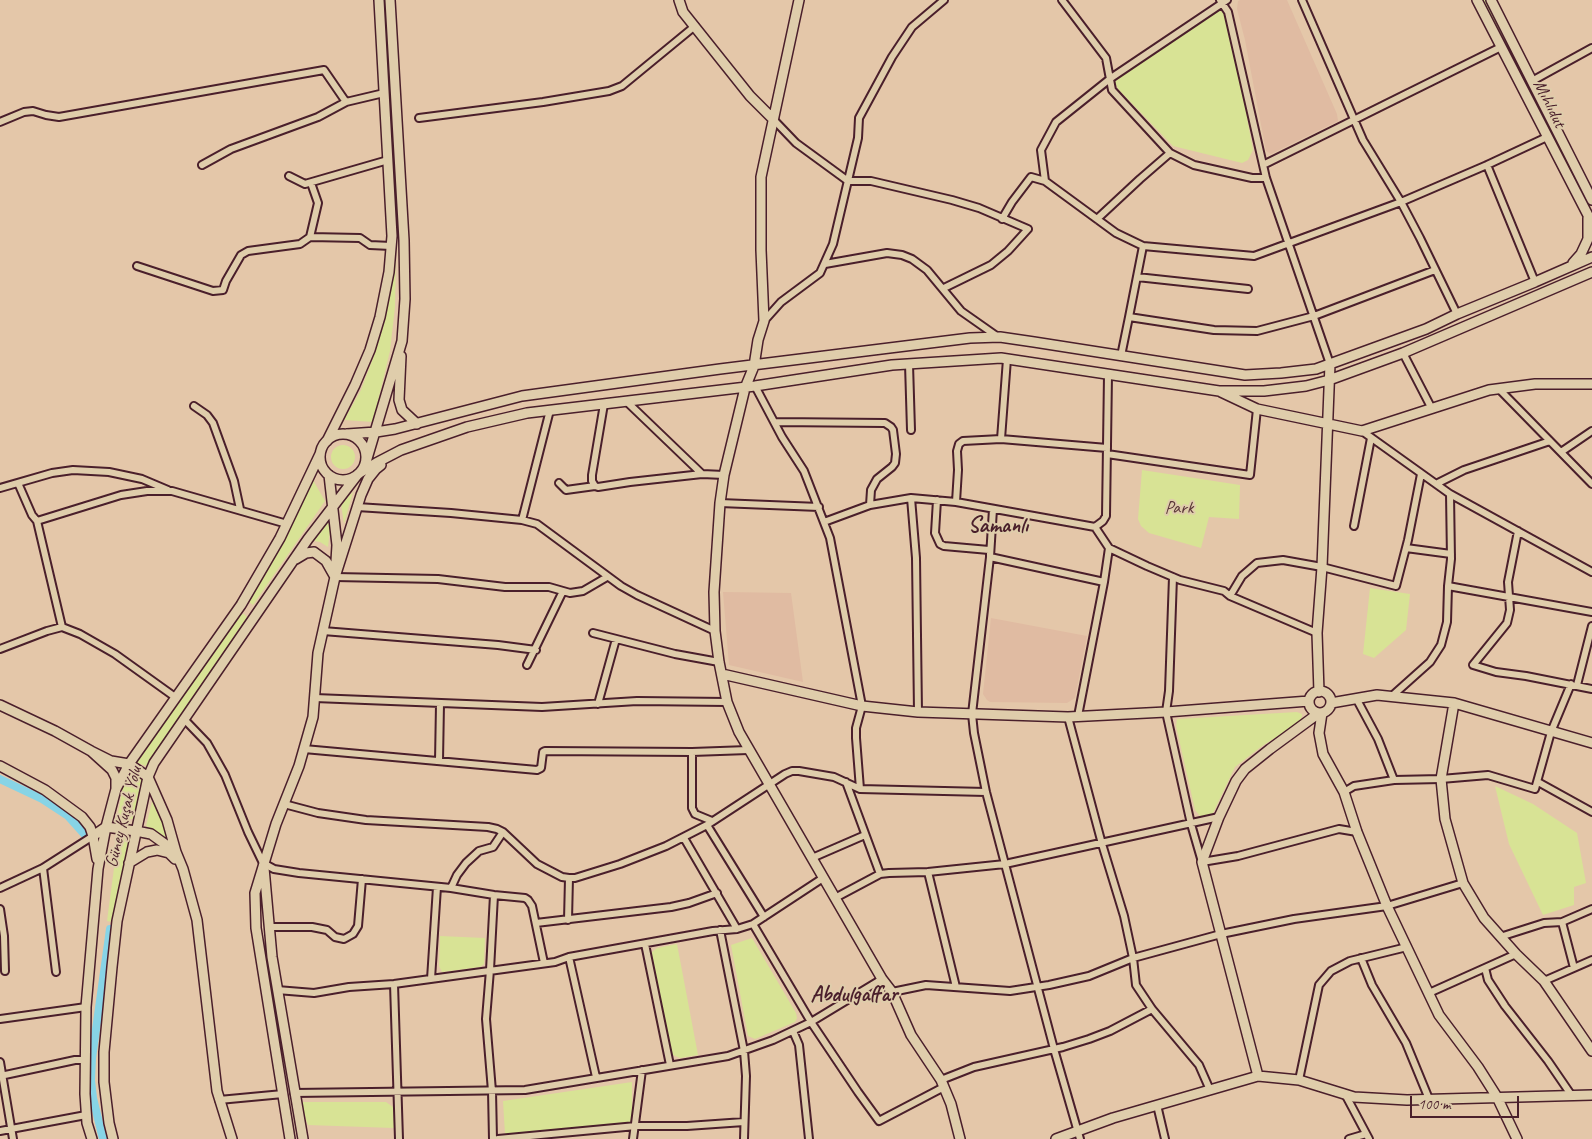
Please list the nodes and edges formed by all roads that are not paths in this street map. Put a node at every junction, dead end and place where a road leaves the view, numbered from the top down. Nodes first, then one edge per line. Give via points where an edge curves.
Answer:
1 (379, 0) edge
2 (390, 0) edge
3 (679, 0) edge
4 (799, 0) edge
5 (944, 0) edge
6 (1062, 0) edge
7 (1302, 0) edge
8 (1477, 0) edge
9 (1491, 0) edge
10 (1223, 1) edge
11 (694, 26) junction
12 (1501, 47) junction
13 (1592, 48) edge
14 (1111, 78) junction
15 (1532, 81) junction
16 (384, 92) junction
17 (346, 102) junction
18 (419, 118) dead end
19 (773, 120) junction
20 (1354, 121) junction
21 (0, 122) edge
22 (1546, 136) junction
23 (1170, 153) junction
24 (388, 160) junction
25 (1263, 165) junction
26 (202, 166) dead end
27 (1487, 166) junction
28 (289, 176) dead end
29 (1266, 178) junction
30 (848, 181) junction
31 (1045, 181) junction
32 (311, 183) junction
33 (1592, 200) edge
34 (1401, 202) junction
35 (1587, 213) junction
36 (1002, 219) junction
37 (1097, 219) junction
38 (1592, 223) edge
39 (310, 237) junction
40 (1288, 244) junction
41 (391, 246) junction
42 (1143, 246) junction
43 (1592, 257) edge
44 (825, 264) junction
45 (137, 266) dead end
46 (1570, 267) junction
47 (1435, 270) junction
48 (1592, 272) edge
49 (1137, 277) junction
50 (1535, 282) junction
51 (944, 288) junction
52 (1248, 290) dead end
53 (1457, 314) junction
54 (1314, 316) junction
55 (1128, 317) junction
56 (764, 321) junction
57 (1000, 337) junction
58 (402, 341) junction
59 (1403, 353) junction
60 (1121, 356) junction
61 (1007, 359) junction
62 (909, 364) junction
63 (1330, 364) junction
64 (754, 366) junction
65 (1108, 375) junction
66 (1329, 380) junction
67 (1592, 385) edge
68 (755, 386) junction
69 (744, 388) junction
70 (1499, 389) junction
71 (1219, 391) junction
72 (626, 400) junction
73 (604, 404) junction
74 (194, 406) dead end
75 (1257, 409) junction
76 (1432, 409) junction
77 (550, 410) junction
78 (774, 422) junction
79 (417, 424) junction
80 (1327, 425) junction
81 (911, 430) dead end
82 (1362, 431) junction
83 (1592, 431) edge
84 (376, 432) junction
85 (347, 434) junction
86 (1371, 438) junction
87 (1001, 439) junction
88 (327, 441) junction
89 (1550, 442) junction
90 (402, 450) junction
91 (1107, 451) junction
92 (1561, 452) junction
93 (320, 454) junction
94 (366, 462) junction
95 (358, 474) junction
96 (702, 474) junction
97 (1421, 474) junction
98 (329, 475) junction
99 (724, 475) junction
100 (18, 483) junction
101 (559, 483) dead end
102 (1436, 484) junction
103 (1592, 484) edge
104 (595, 486) junction
105 (0, 488) edge
106 (172, 491) junction
107 (1450, 494) junction
108 (911, 498) junction
109 (938, 500) junction
110 (956, 502) junction
111 (720, 503) junction
112 (870, 505) junction
113 (333, 507) junction
114 (819, 507) junction
115 (357, 508) junction
116 (240, 509) junction
117 (993, 509) junction
118 (522, 520) junction
119 (37, 521) junction
120 (824, 522) junction
121 (287, 524) junction
122 (1354, 526) dead end
123 (1095, 527) junction
124 (1518, 531) junction
125 (1109, 548) junction
126 (1406, 548) junction
127 (990, 553) junction
128 (1451, 554) junction
129 (293, 561) junction
130 (1322, 567) junction
131 (1592, 572) edge
132 (336, 577) junction
133 (607, 577) junction
134 (1173, 577) junction
135 (1104, 582) junction
136 (1448, 586) junction
137 (563, 591) junction
138 (1230, 596) junction
139 (1508, 597) junction
140 (241, 605) junction
141 (1592, 612) edge
142 (255, 616) junction
143 (1592, 626) edge
144 (62, 627) junction
145 (322, 631) junction
146 (715, 631) junction
147 (593, 633) dead end
148 (1318, 633) junction
149 (616, 639) junction
150 (0, 649) edge
151 (536, 650) junction
152 (719, 662) junction
153 (527, 665) dead end
154 (722, 674) junction
155 (1574, 684) junction
156 (1592, 689) edge
157 (1319, 692) junction
158 (1392, 696) junction
159 (175, 697) junction
160 (315, 698) junction
161 (1356, 698) junction
162 (1310, 701) junction
163 (727, 702) junction
164 (1331, 703) junction
165 (1454, 703) junction
166 (440, 704) junction
167 (598, 704) junction
168 (0, 705) edge
169 (862, 706) junction
170 (918, 712) junction
171 (1166, 712) junction
172 (1321, 713) junction
173 (972, 714) junction
174 (1073, 716) junction
175 (184, 719) junction
176 (1551, 732) junction
177 (1592, 743) edge
178 (304, 749) junction
179 (748, 750) junction
180 (91, 751) junction
181 (692, 752) junction
182 (439, 761) junction
183 (129, 764) junction
184 (0, 766) edge
185 (148, 777) junction
186 (1441, 779) junction
187 (1394, 780) junction
188 (846, 782) junction
189 (1538, 782) junction
190 (769, 785) junction
191 (116, 789) junction
192 (860, 789) junction
193 (986, 792) junction
194 (1344, 792) junction
195 (284, 804) junction
196 (1592, 812) edge
197 (1220, 817) junction
198 (710, 823) junction
199 (1191, 824) junction
200 (106, 827) junction
201 (136, 831) junction
202 (503, 832) junction
203 (1357, 832) junction
204 (866, 835) junction
205 (93, 836) junction
206 (684, 838) junction
207 (1102, 844) junction
208 (176, 852) junction
209 (812, 858) junction
210 (1202, 862) junction
211 (129, 863) junction
212 (263, 863) junction
213 (1005, 864) junction
214 (43, 868) junction
215 (98, 869) junction
216 (183, 869) junction
217 (928, 872) junction
218 (880, 874) junction
219 (568, 878) junction
220 (823, 878) junction
221 (362, 880) junction
222 (1463, 883) junction
223 (438, 887) junction
224 (0, 888) edge
225 (451, 888) junction
226 (717, 893) junction
227 (494, 895) junction
228 (835, 898) junction
229 (1387, 906) junction
230 (1592, 908) edge
231 (0, 909) edge
232 (764, 917) junction
233 (568, 920) junction
234 (1562, 922) junction
235 (536, 923) junction
236 (753, 924) junction
237 (269, 927) junction
238 (737, 929) junction
239 (720, 930) junction
240 (1221, 934) junction
241 (1500, 937) junction
242 (644, 944) junction
243 (1407, 947) junction
244 (1516, 954) junction
245 (569, 957) junction
246 (1133, 958) junction
247 (1361, 958) junction
248 (1592, 960) edge
249 (544, 963) junction
250 (1485, 968) junction
251 (1574, 968) junction
252 (490, 970) junction
253 (5, 971) dead end
254 (56, 972) dead end
255 (431, 979) junction
256 (882, 979) junction
257 (1544, 981) junction
258 (394, 984) junction
259 (956, 987) junction
260 (1038, 987) junction
261 (277, 990) junction
262 (892, 992) junction
263 (1429, 993) junction
264 (86, 1007) junction
265 (1152, 1008) junction
266 (0, 1019) edge
267 (811, 1022) junction
268 (793, 1031) junction
269 (1054, 1049) junction
270 (744, 1051) junction
271 (1592, 1051) edge
272 (85, 1060) junction
273 (0, 1062) edge
274 (670, 1065) junction
275 (642, 1070) junction
276 (1, 1076) edge
277 (1258, 1076) junction
278 (596, 1077) junction
279 (1299, 1080) junction
280 (943, 1084) junction
281 (1210, 1090) junction
282 (492, 1091) junction
283 (397, 1092) junction
284 (294, 1093) junction
285 (283, 1094) junction
286 (1345, 1094) junction
287 (1592, 1095) edge
288 (1572, 1096) junction
289 (1497, 1097) junction
290 (1429, 1099) junction
291 (219, 1100) junction
292 (1157, 1105) junction
293 (86, 1115) junction
294 (744, 1122) junction
295 (636, 1126) junction
296 (11, 1129) junction
297 (0, 1131) edge
298 (1079, 1135) edge
299 (1368, 1136) edge
300 (13, 1139) edge
301 (92, 1139) edge
302 (113, 1139) edge
303 (232, 1139) edge
304 (290, 1139) edge
305 (303, 1139) edge
306 (399, 1139) edge
307 (493, 1139) edge
308 (498, 1139) edge
309 (633, 1139) edge
310 (744, 1139) edge
311 (809, 1139) edge
312 (960, 1139) edge
313 (1056, 1139) edge
314 (1165, 1139) edge
315 (1349, 1139) edge
316 (1517, 1139) edge

1 - 16 main road
2 - 58 main road via 404,240
3 - 11 main road via 683,12
4 - 19 main road
5 - 30 street via 912,27 872,91 859,118
6 - 14 street via 1106,58
7 - 20 street
8 - 12 main road, Mıhlıdut
9 - 15 main road, Mıhlıdut
10 - 14 street
10 - 25 street
11 - 18 street via 622,86 609,91
11 - 19 main road
12 - 20 street
12 - 22 main road, Mıhlıdut
13 - 15 street
14 - 23 street via 1112,90
14 - 31 street via 1056,122 1041,150
15 - 33 main road, Mıhlıdut
16 - 17 street
16 - 24 main road
17 - 21 street via 324,70 59,117 24,112
17 - 26 street via 318,117 231,149
19 - 30 street via 796,144
19 - 56 main road via 761,177
20 - 25 street
20 - 34 street
22 - 27 street
22 - 35 main road, Mıhlıdut
23 - 29 street via 1194,165
23 - 37 street
24 - 32 street
24 - 41 main road
25 - 29 street
27 - 34 street
27 - 50 street
28 - 32 street via 305,184
29 - 40 street
30 - 36 street via 894,185 970,206
30 - 44 street
31 - 36 street via 1031,177
31 - 37 street
32 - 39 street via 318,203
34 - 40 street
34 - 47 street
35 - 38 main road, Mıhlıdut
35 - 46 main road via 1588,239
36 - 51 street via 1028,230 991,265
37 - 42 street
39 - 41 street via 360,238 370,244
39 - 45 street via 300,244 248,251 241,255 223,290 213,291
40 - 42 street via 1254,256
40 - 54 street
41 - 88 main road via 380,317 370,350
42 - 49 street
43 - 46 main road
44 - 51 street via 887,253 902,255 927,270
44 - 56 street via 820,273 782,302
46 - 50 main road
47 - 53 street
47 - 54 street
48 - 59 main road
49 - 52 street
49 - 55 street
50 - 53 main road
51 - 57 street via 961,311
53 - 63 main road via 1426,329
54 - 55 street via 1258,331 1214,330
54 - 63 street
55 - 60 street
56 - 64 main road
57 - 60 main road
57 - 64 main road via 919,344
58 - 79 main road via 399,400 402,410
58 - 84 main road
59 - 66 main road
59 - 76 street
60 - 63 main road via 1246,375 1281,374
61 - 62 main road
61 - 65 main road
61 - 87 street
62 - 68 main road
62 - 81 street
63 - 66 main road
64 - 69 main road
64 - 79 main road via 522,396
65 - 71 main road
65 - 91 street
66 - 71 main road via 1264,391
66 - 80 main road
67 - 70 main road via 1536,384
68 - 69 main road
68 - 78 street
69 - 72 main road
69 - 99 main road
70 - 76 main road
70 - 89 street
71 - 75 main road
72 - 73 main road
72 - 96 street
73 - 77 main road
73 - 104 street via 592,476
74 - 116 street via 213,423 234,481
75 - 80 main road
75 - 91 street via 1250,475
76 - 82 main road
77 - 90 main road via 467,427
77 - 118 street
78 - 112 street via 885,423 892,427 895,463 877,478 871,490
78 - 114 street via 804,471
79 - 84 main road
80 - 82 main road
80 - 130 main road
82 - 86 street
83 - 92 street
84 - 85 main road
84 - 94 main road
85 - 88 main road via 333,436
85 - 94 main road via 354,436 364,447
86 - 97 street
86 - 122 street
87 - 91 street
87 - 110 street via 969,440 959,444
88 - 93 main road
89 - 92 street
89 - 102 street via 1464,470
90 - 95 main road
90 - 115 main road via 368,479
91 - 123 street via 1106,516
92 - 103 street
93 - 98 main road
93 - 121 main road, Güney Kuşak Yolu
94 - 95 main road
95 - 98 main road via 343,480
95 - 113 main road, Güney Kuşak Yolu
96 - 99 street
96 - 104 street
97 - 102 street
97 - 126 street
98 - 113 main road
99 - 111 main road
100 - 105 street
100 - 106 street via 73,470 109,472 142,479
100 - 119 street
101 - 104 street via 566,490
102 - 107 street
106 - 116 street
106 - 119 street via 121,495
107 - 124 street
107 - 128 street
108 - 109 street
108 - 112 street
108 - 170 street via 916,558
109 - 110 street
109 - 127 street via 935,533 940,544
110 - 117 street
111 - 114 street
111 - 146 main road via 714,592
112 - 120 street
113 - 129 main road, Güney Kuşak Yolu
113 - 132 main road
114 - 120 street
115 - 118 street
115 - 132 main road
116 - 121 street
117 - 123 street
117 - 127 street
118 - 133 street via 544,528
119 - 144 street
120 - 169 street via 833,550
121 - 140 main road, Güney Kuşak Yolu
123 - 125 street
124 - 131 street
124 - 139 street
125 - 134 street
125 - 135 street
126 - 128 street
126 - 130 street via 1396,586
127 - 135 street
127 - 173 street
128 - 136 street
129 - 132 main road via 314,552 326,561
129 - 142 main road, Güney Kuşak Yolu
130 - 138 street via 1283,560 1257,562 1242,576
130 - 148 main road
132 - 137 street via 438,579 504,587 549,587
132 - 145 main road
133 - 137 street via 583,591
133 - 146 street via 637,595
134 - 138 street
134 - 171 street
135 - 174 street
136 - 139 street
136 - 158 street via 1447,622 1441,645 1430,662
137 - 151 street
138 - 148 street
139 - 141 street
139 - 155 street via 1507,623 1473,665 1496,672
140 - 142 main road
140 - 159 main road, Güney Kuşak Yolu
142 - 175 main road, Güney Kuşak Yolu
143 - 155 street
144 - 150 street
144 - 159 street via 115,654
145 - 151 street
145 - 160 main road
146 - 152 main road
147 - 149 street
148 - 157 main road
149 - 152 street
149 - 167 street
151 - 153 street
152 - 154 main road
154 - 163 main road
154 - 169 main road
155 - 156 street
155 - 176 street
157 - 162 main road
157 - 164 main road via 1329,696
158 - 161 main road
158 - 165 main road
159 - 183 main road, Güney Kuşak Yolu
160 - 166 street
160 - 178 main road
161 - 164 main road
161 - 187 street via 1378,739
162 - 171 main road
162 - 172 main road via 1311,708
163 - 167 street
163 - 179 main road
164 - 172 main road via 1328,710
165 - 176 main road
165 - 186 main road
166 - 167 street via 542,707
166 - 182 street
168 - 180 main road
169 - 170 main road
169 - 192 street via 856,728
170 - 173 main road
171 - 174 main road
171 - 199 street
172 - 194 main road via 1319,733 1323,754
172 - 197 main road via 1245,769 1236,780
173 - 174 main road
173 - 193 street
174 - 207 street
175 - 185 main road, Güney Kuşak Yolu
175 - 212 street via 207,743 225,775
176 - 177 main road
176 - 189 street
178 - 182 street
178 - 195 main road
179 - 181 street
179 - 190 main road
180 - 183 main road via 110,761
180 - 191 main road via 112,770
181 - 182 street via 545,751 541,768 537,770
181 - 198 street via 692,808 695,814
183 - 185 main road
183 - 191 main road, Güney Kuşak Yolu
184 - 205 main road via 66,804 82,817
185 - 201 main road, Güney Kuşak Yolu
185 - 208 main road via 167,820
186 - 187 street
186 - 189 street via 1488,775 1535,789
186 - 222 main road via 1445,820
187 - 194 street via 1354,786
188 - 190 street via 799,771 785,774
188 - 192 street
188 - 204 street
189 - 196 street
190 - 198 street
190 - 209 main road
191 - 200 main road, Güney Kuşak Yolu
192 - 193 street
193 - 213 street
194 - 203 main road
195 - 202 street via 366,820 488,827
195 - 212 main road
197 - 199 street
197 - 210 main road
198 - 206 street
198 - 232 street
199 - 207 street
199 - 210 street
200 - 201 main road
200 - 205 main road
200 - 215 main road, Güney Kuşak Yolu
201 - 208 main road via 151,834
201 - 211 main road, Güney Kuşak Yolu
202 - 219 street via 537,864
202 - 225 street via 493,847 478,851 466,863
203 - 210 street via 1339,829 1238,856
203 - 229 main road
204 - 209 street
204 - 218 street
205 - 214 street
205 - 215 main road
206 - 219 street via 620,864
206 - 226 street
207 - 213 street
207 - 246 street
208 - 216 main road
209 - 220 main road
210 - 240 main road
211 - 216 main road via 157,850 169,853
211 - 302 main road, Güney Kuşak Yolu via 117,921 104,1052 108,1123
212 - 221 street via 274,869
212 - 237 main road
212 - 285 main road via 255,893 256,928
213 - 217 street
213 - 260 street
214 - 224 street
214 - 254 street
215 - 264 main road, Güney Kuşak Yolu
216 - 291 main road via 197,920
217 - 218 street
217 - 259 street
218 - 228 street
219 - 233 street
220 - 228 main road
220 - 232 street
221 - 223 street
221 - 237 street via 358,926 344,939 312,927
222 - 229 street
222 - 241 main road
223 - 225 street
223 - 255 street
225 - 227 street
226 - 233 street via 680,905
226 - 238 street
227 - 235 street via 528,900
227 - 252 street
228 - 256 main road
229 - 240 street via 1294,919
229 - 243 main road
230 - 234 street
231 - 253 street
232 - 236 street
233 - 235 street
234 - 241 street
234 - 251 street
235 - 249 street
236 - 238 street
236 - 267 street
237 - 261 main road
238 - 239 street
239 - 242 street
239 - 270 street
240 - 246 street
240 - 277 main road
241 - 244 main road
242 - 245 street
242 - 274 street
243 - 247 street
243 - 263 main road
244 - 250 street
244 - 257 main road
245 - 249 street
245 - 278 street
246 - 260 street via 1089,976
246 - 265 street via 1136,985
247 - 279 street via 1331,971 1319,985
247 - 290 street via 1372,985 1406,1043
248 - 251 street
249 - 252 street
250 - 263 street
250 - 288 street via 1488,980 1505,1006
251 - 257 street
252 - 255 street
252 - 282 street via 486,1019
255 - 258 street
256 - 262 main road
256 - 267 street
257 - 271 main road
258 - 261 street via 314,993
258 - 283 street
259 - 260 street via 1010,991
259 - 262 street via 926,985
260 - 269 street
261 - 284 main road
262 - 280 main road via 911,1035
263 - 289 main road via 1439,1015
264 - 266 street
264 - 272 main road
265 - 269 street via 1110,1031
265 - 281 street via 1199,1065
267 - 268 street
267 - 280 street via 879,1122
268 - 270 street
268 - 311 street via 799,1045
269 - 280 street via 974,1068
269 - 298 street
270 - 274 street
270 - 294 street
272 - 276 street
272 - 293 main road
273 - 276 street
274 - 275 street
275 - 278 street
275 - 295 street
276 - 296 street
277 - 279 main road
277 - 281 main road
278 - 282 street via 525,1090
279 - 286 main road
280 - 312 main road
281 - 292 main road
282 - 283 street
282 - 307 street
283 - 284 street
283 - 306 street
284 - 305 main road
285 - 291 street
285 - 304 main road
286 - 290 main road
286 - 299 street
287 - 288 main road
288 - 289 main road
289 - 290 main road
289 - 316 main road
291 - 303 main road
292 - 298 main road via 1113,1118
292 - 314 street
293 - 296 street
293 - 301 main road
294 - 295 street
294 - 310 street
295 - 308 street
295 - 309 street
296 - 297 street
296 - 300 street
298 - 313 main road
299 - 315 street

